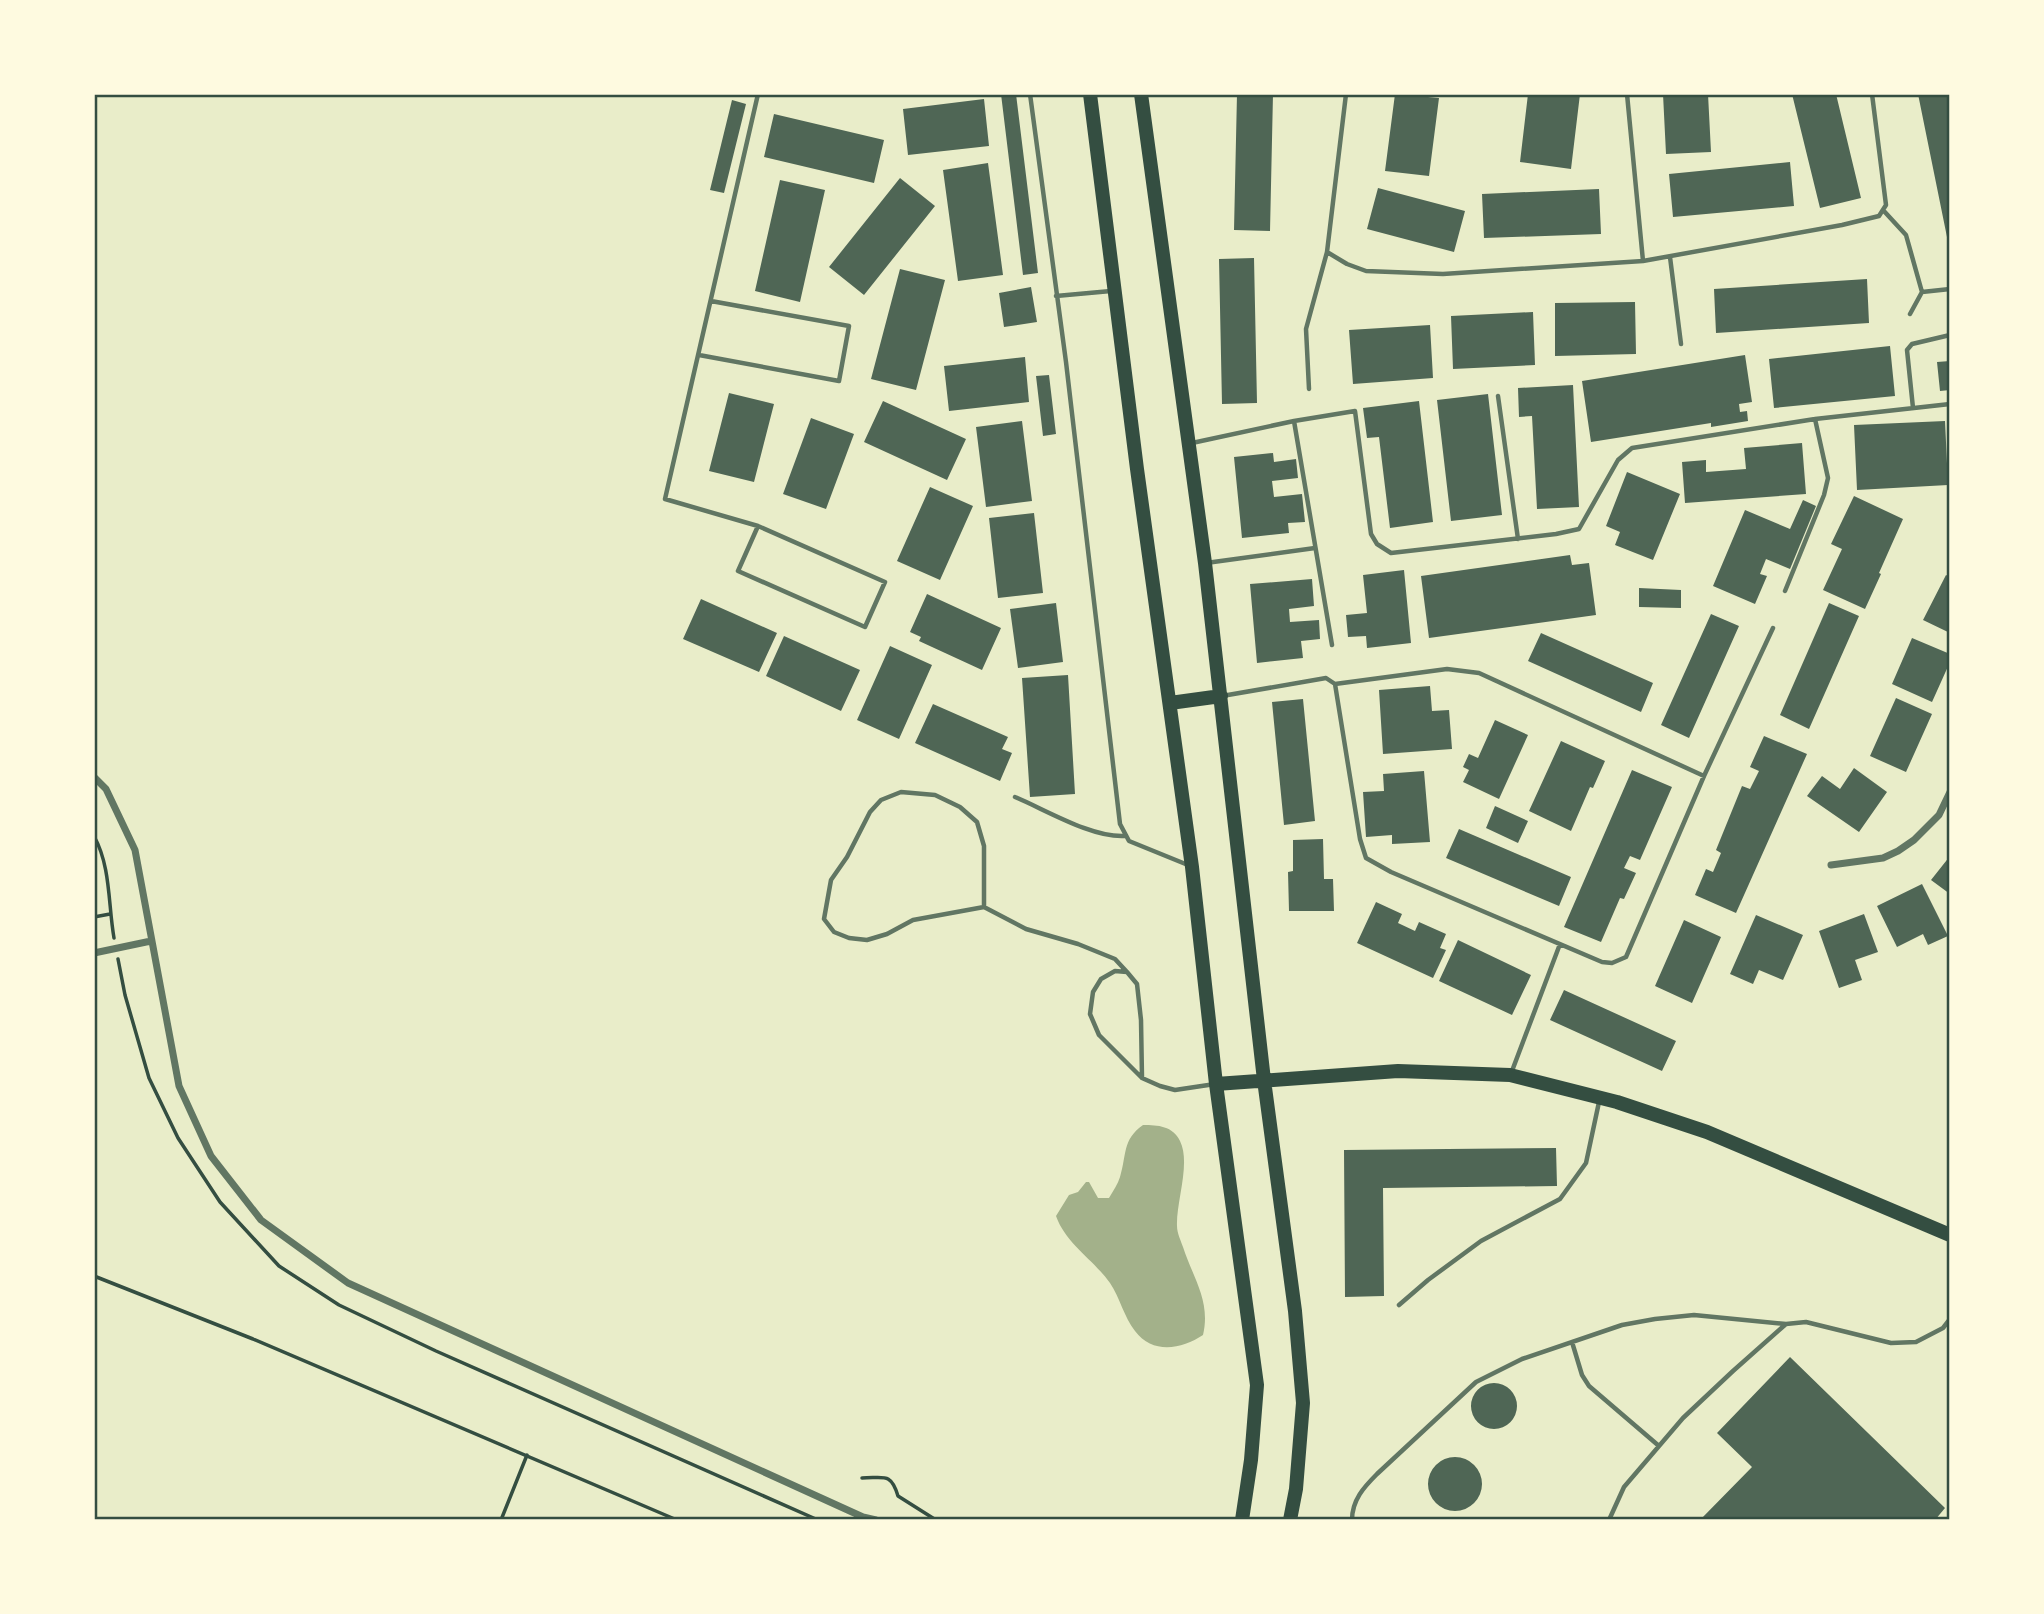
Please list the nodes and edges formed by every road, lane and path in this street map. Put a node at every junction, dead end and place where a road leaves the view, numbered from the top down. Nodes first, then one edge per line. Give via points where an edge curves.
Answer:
1 (758, 94) edge
2 (1030, 94) edge
3 (1090, 94) edge
4 (1141, 94) edge
5 (1346, 94) edge
6 (1627, 94) edge
7 (1872, 94) edge
8 (1884, 210) junction
9 (1327, 252) junction
10 (1670, 257) junction
11 (1643, 261) junction
12 (1950, 289) edge
13 (1116, 291) junction
14 (1923, 292) junction
15 (1056, 296) junction
16 (711, 301) junction
17 (1910, 314) dead end
18 (1950, 335) edge
19 (1681, 344) dead end
20 (699, 355) junction
21 (1309, 389) dead end
22 (1498, 396) dead end
23 (1950, 404) edge
24 (1913, 408) junction
25 (1815, 419) junction
26 (1294, 421) junction
27 (1188, 444) junction
28 (758, 526) junction
29 (1518, 539) junction
30 (1315, 548) junction
31 (1205, 563) junction
32 (1785, 591) dead end
33 (1773, 628) dead end
34 (1332, 645) dead end
35 (1335, 684) junction
36 (1221, 696) junction
37 (1170, 704) junction
38 (1704, 776) junction
39 (94, 777) edge
40 (1950, 792) edge
41 (1015, 797) dead end
42 (94, 836) edge
43 (1126, 836) junction
44 (1831, 865) dead end
45 (1192, 867) junction
46 (984, 907) junction
47 (110, 914) junction
48 (94, 918) edge
49 (113, 932) dead end
50 (150, 941) junction
51 (1560, 944) junction
52 (94, 953) edge
53 (117, 956) dead end
54 (1127, 972) junction
55 (1510, 1075) junction
56 (1142, 1077) junction
57 (1264, 1080) junction
58 (1216, 1084) junction
59 (1600, 1097) junction
60 (1950, 1234) edge
61 (94, 1276) edge
62 (1399, 1305) dead end
63 (1950, 1319) edge
64 (1786, 1324) junction
65 (1572, 1342) junction
66 (1659, 1446) junction
67 (527, 1455) junction
68 (862, 1478) dead end
69 (1240, 1517) edge
70 (501, 1520) edge
71 (677, 1520) edge
72 (818, 1520) edge
73 (876, 1520) edge
74 (936, 1520) edge
75 (1290, 1520) edge
76 (1352, 1520) edge
77 (1609, 1520) edge

1 - 16 lane
2 - 15 lane
3 - 13 main road
4 - 27 main road
5 - 9 lane
6 - 11 lane
7 - 8 lane
8 - 10 lane via 1879,216 1842,225
8 - 14 lane via 1906,235
9 - 11 lane via 1366,271 1443,274
9 - 21 lane via 1306,329
10 - 11 lane
10 - 19 lane
12 - 14 lane
13 - 15 lane
13 - 37 main road
14 - 17 lane
15 - 43 lane via 1120,824
16 - 20 lane
16 - 20 lane via 849,326 839,381
18 - 24 lane via 1912,344 1907,350
20 - 28 lane via 665,499
22 - 29 lane
23 - 24 lane
24 - 25 lane
25 - 29 lane via 1632,448 1618,460 1579,528
25 - 32 lane via 1828,478
26 - 27 lane
26 - 29 lane via 1355,411 1371,534 1391,553
26 - 30 lane
27 - 31 main road
28 - 28 lane via 885,582 865,627 738,571
30 - 31 lane
30 - 34 lane
31 - 36 main road
33 - 38 lane
35 - 36 lane via 1326,678
35 - 38 lane via 1447,670 1479,673
35 - 51 lane via 1366,858
36 - 37 main road
36 - 57 main road
37 - 45 main road
38 - 51 lane via 1626,957 1602,962
39 - 50 street via 106,789 135,850
40 - 44 street via 1939,816 1898,851 1883,858
41 - 43 lane via 1093,832
42 - 47 path via 102,849
43 - 45 lane
45 - 58 main road
46 - 46 lane via 984,846 977,822 935,795 901,792 881,800 870,812 831,880 824,919 834,932 867,940 913,920
46 - 54 lane via 1026,929 1115,959
47 - 48 path
47 - 49 path
50 - 52 street
50 - 73 street via 179,1086 211,1156 261,1220 348,1283
51 - 55 lane
53 - 72 path via 149,1078 178,1138 220,1202 279,1266 363,1317
54 - 56 lane via 1137,984
54 - 56 lane via 1115,971 1101,979 1093,992 1090,1014 1099,1035
55 - 57 main road via 1398,1071
55 - 59 main road
56 - 58 lane via 1175,1090
57 - 58 main road
57 - 75 main road via 1303,1404 1297,1489
58 - 69 main road via 1257,1385 1251,1460
59 - 60 main road via 1707,1132
59 - 62 lane via 1586,1163 1560,1199 1480,1241
61 - 67 path
63 - 64 lane via 1943,1328 1916,1342 1891,1343 1806,1322
64 - 65 lane via 1694,1315 1668,1317 1622,1325
64 - 66 lane via 1683,1418
65 - 66 lane via 1588,1386
65 - 76 lane via 1522,1359 1476,1382 1365,1486 1355,1501
66 - 77 lane via 1624,1488
67 - 70 path
67 - 71 path
68 - 74 path via 889,1478 898,1496

